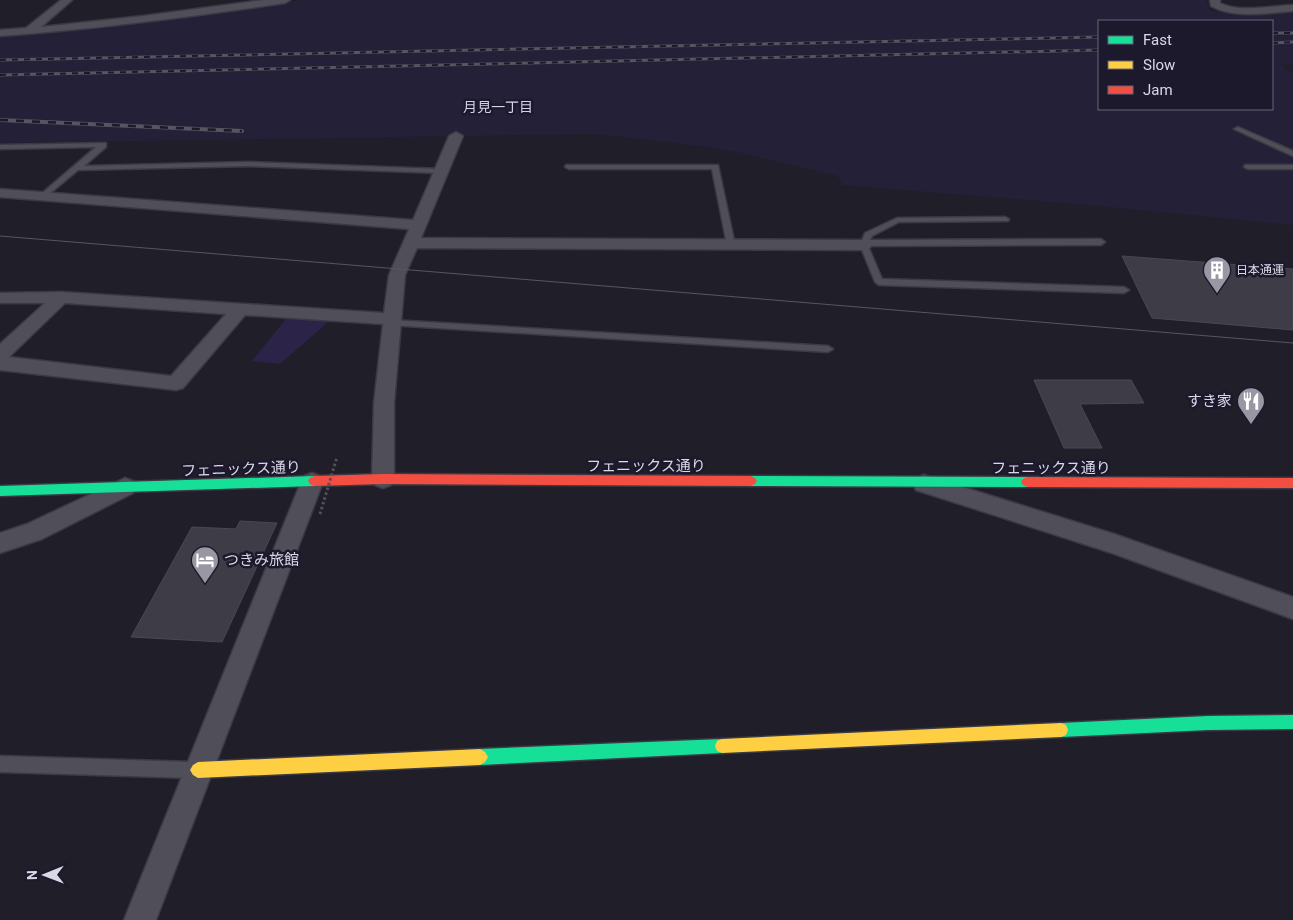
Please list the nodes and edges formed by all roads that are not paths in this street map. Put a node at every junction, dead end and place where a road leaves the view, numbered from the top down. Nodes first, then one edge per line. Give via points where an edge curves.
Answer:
1 (67, 0) edge
2 (197, 0) edge
3 (283, 0) edge
4 (1215, 0) edge
5 (1293, 8) edge
6 (183, 14) junction
7 (28, 32) junction
8 (0, 33) edge
9 (1238, 129) dead end
10 (456, 136) dead end
11 (0, 147) edge
12 (1293, 154) edge
13 (570, 167) dead end
14 (1248, 167) dead end
15 (1293, 167) edge
16 (76, 168) junction
17 (441, 171) junction
18 (0, 193) edge
19 (43, 197) junction
20 (1005, 219) dead end
21 (419, 225) junction
22 (1101, 242) dead end
23 (411, 243) junction
24 (864, 244) junction
25 (731, 245) junction
26 (1124, 290) dead end
27 (61, 297) junction
28 (0, 298) edge
29 (240, 309) junction
30 (392, 321) junction
31 (828, 349) dead end
32 (0, 355) edge
33 (0, 363) edge
34 (383, 480) junction
35 (312, 482) junction
36 (919, 482) junction
37 (1293, 483) edge
38 (125, 487) junction
39 (0, 491) edge
40 (0, 543) edge
41 (1293, 608) edge
42 (1293, 722) edge
43 (0, 764) edge
44 (198, 770) junction
45 (140, 920) edge

1 - 7 street
2 - 6 street
3 - 6 street
4 - 5 street via 1220,8
6 - 7 street
7 - 8 street
9 - 12 lane
10 - 17 street
11 - 16 lane via 103,145
13 - 25 lane via 715,167
14 - 15 lane
16 - 17 lane via 248,164
16 - 19 lane
17 - 21 street
18 - 19 street
19 - 21 street
20 - 24 lane via 897,220 868,235
21 - 23 street
22 - 24 lane
23 - 25 street
23 - 30 street via 397,275
24 - 25 street
24 - 26 lane via 879,282
27 - 28 street
27 - 29 street
27 - 32 street
29 - 30 street
29 - 33 street via 176,383
30 - 31 lane
30 - 34 street via 384,403
34 - 35 main road, フェニックス通り
34 - 36 main road, フェニックス通り
35 - 38 main road, フェニックス通り
35 - 44 street
36 - 37 main road, フェニックス通り
36 - 41 street via 1114,544
38 - 39 main road, フェニックス通り
38 - 40 street via 34,532
42 - 44 main road via 1208,723
43 - 44 lane
44 - 45 street

